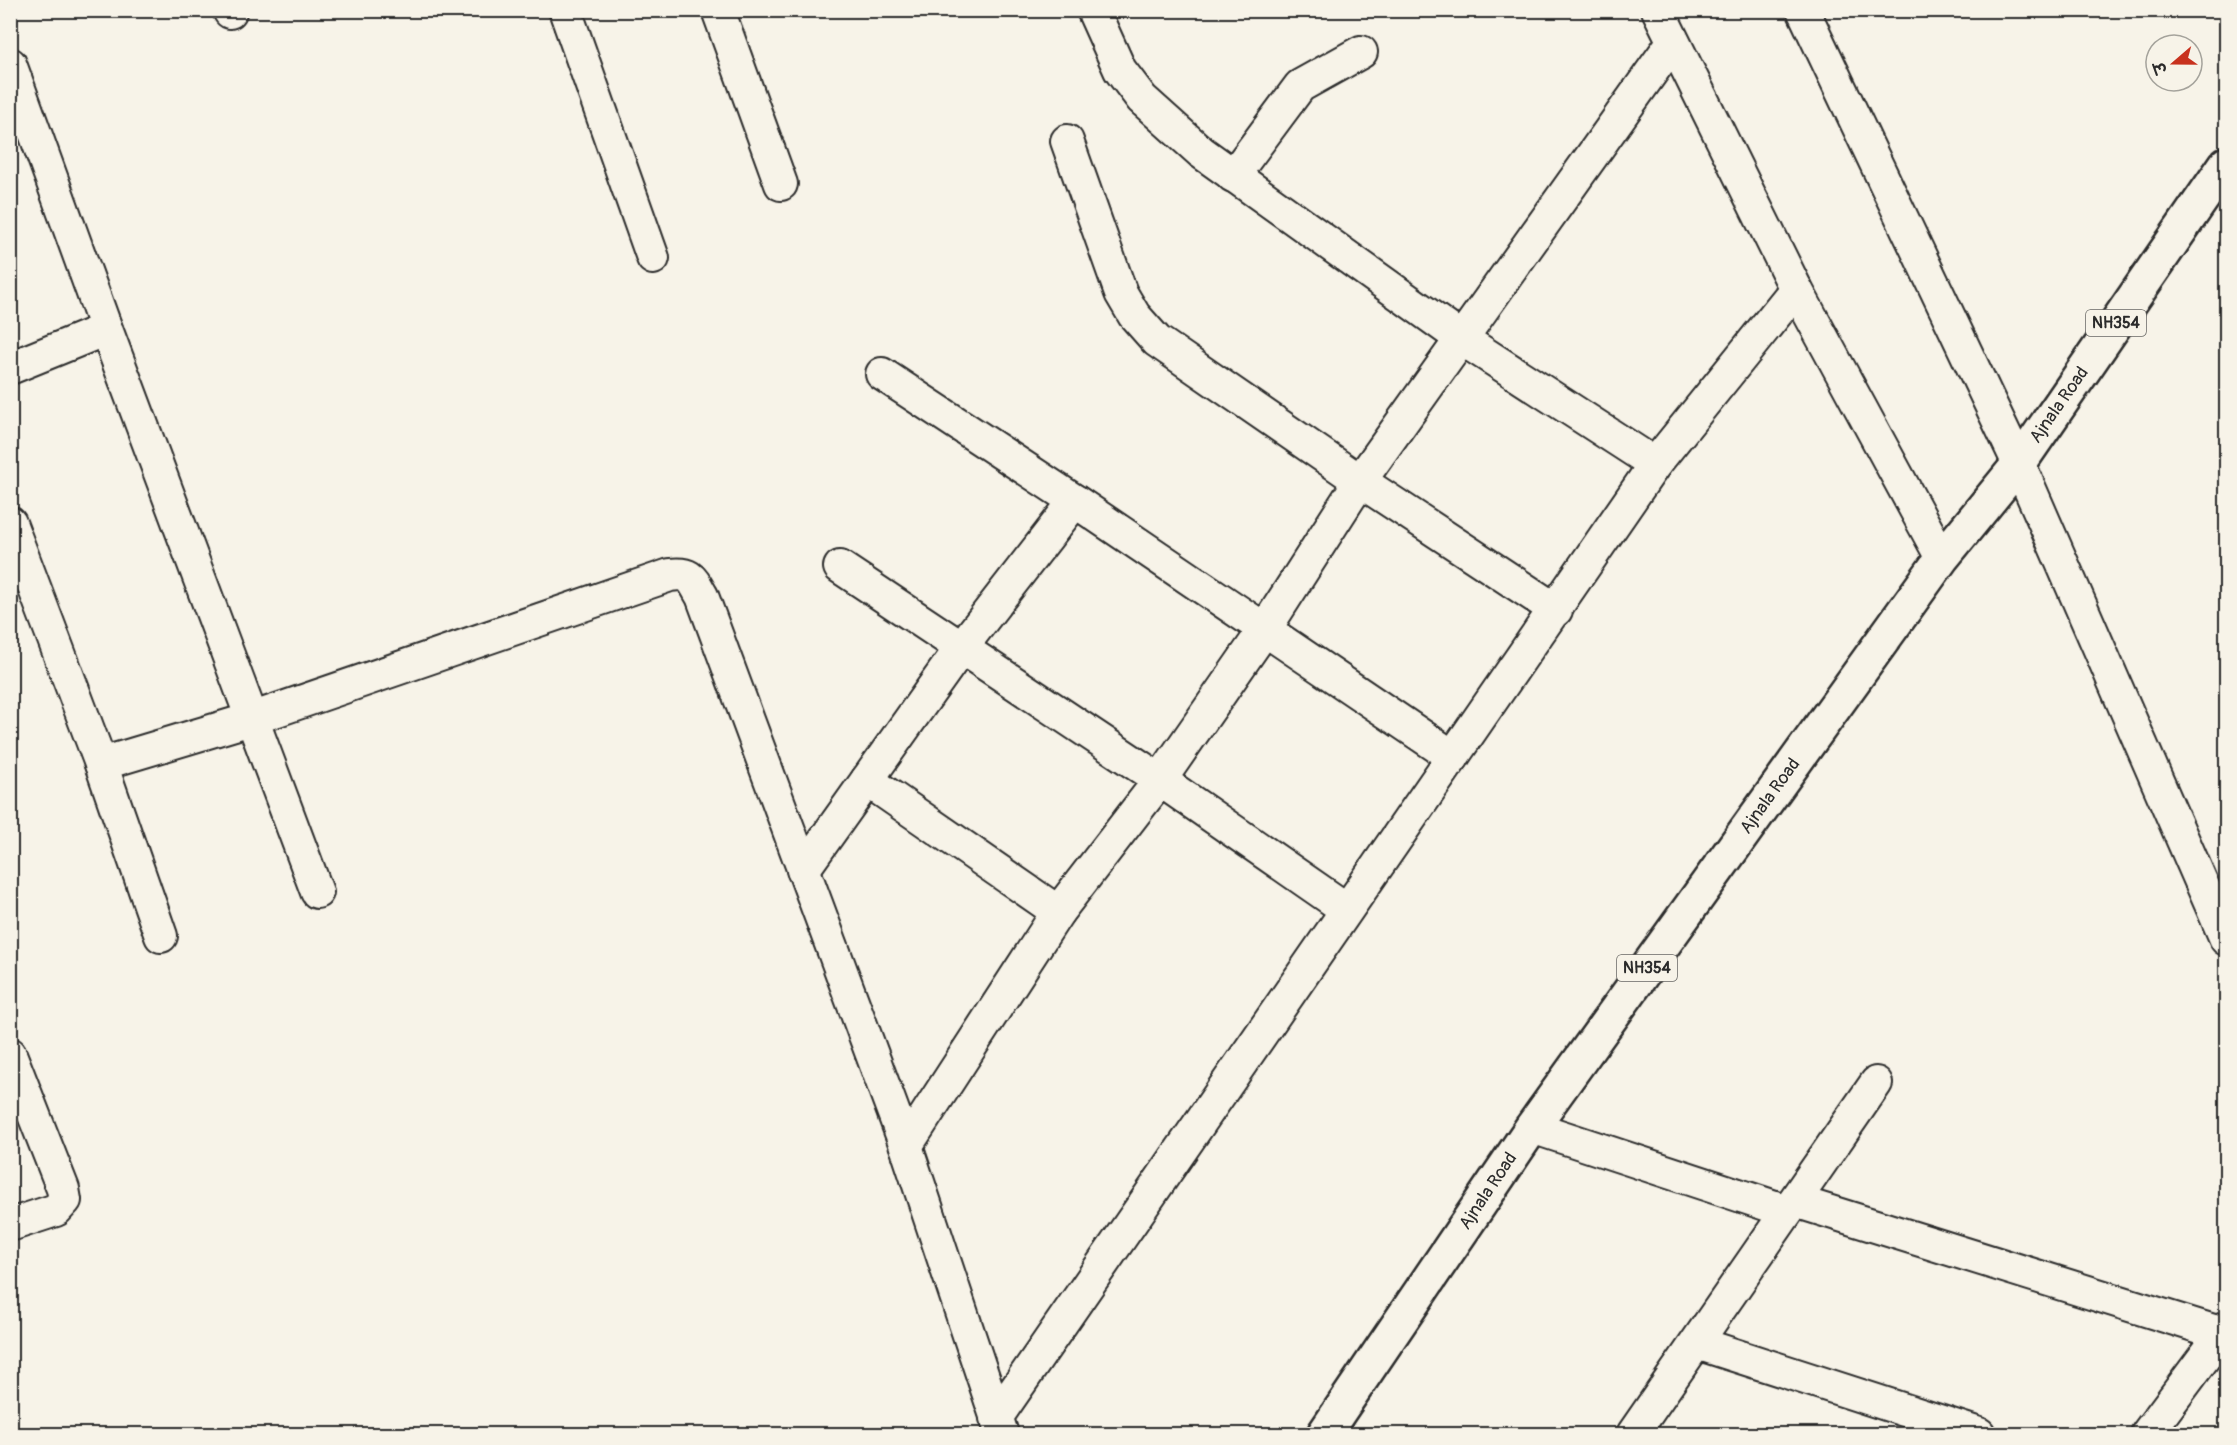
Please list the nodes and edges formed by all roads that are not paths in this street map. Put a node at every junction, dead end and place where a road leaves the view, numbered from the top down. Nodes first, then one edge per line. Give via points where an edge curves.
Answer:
1 (565, 10) edge
2 (718, 10) edge
3 (1094, 10) edge
4 (1658, 10) edge
5 (1803, 10) edge
6 (1673, 42) junction
7 (1361, 52) dead end
8 (10, 64) edge
9 (1067, 141) dead end
10 (2226, 164) edge
11 (1233, 176) junction
12 (781, 184) dead end
13 (653, 258) dead end
14 (1796, 289) junction
15 (106, 329) junction
16 (1462, 339) junction
17 (10, 368) edge
18 (882, 374) dead end
19 (1655, 464) junction
20 (2011, 473) junction
21 (1360, 481) junction
22 (1075, 501) junction
23 (10, 523) edge
24 (1942, 558) junction
25 (840, 567) dead end
26 (1556, 610) junction
27 (1265, 628) junction
28 (961, 648) junction
29 (251, 719) junction
30 (1453, 757) junction
31 (100, 764) junction
32 (867, 780) junction
33 (1160, 780) junction
34 (803, 870) junction
35 (317, 892) dead end
36 (1346, 909) junction
37 (1058, 912) junction
38 (161, 936) dead end
39 (2226, 939) edge
40 (10, 1054) edge
41 (1876, 1083) dead end
42 (1532, 1127) junction
43 (906, 1146) junction
44 (1791, 1206) junction
45 (10, 1225) edge
46 (2225, 1331) edge
47 (1697, 1343) junction
48 (999, 1426) edge
49 (1324, 1434) edge
50 (1634, 1434) edge
51 (1979, 1434) edge
52 (2146, 1434) edge

1 - 13 street
2 - 12 street
3 - 11 street via 1120,69 1142,99
4 - 6 street
5 - 20 street
6 - 14 street
6 - 16 street
7 - 11 street via 1299,86
8 - 15 street
9 - 21 street via 1121,293 1134,315 1157,340
10 - 20 highway, Ajnala Road / NH354
11 - 16 street
14 - 19 street
14 - 24 street
15 - 17 street
15 - 29 street
16 - 19 street
16 - 21 street
18 - 22 street
19 - 26 street
20 - 24 highway, Ajnala Road / NH354
20 - 39 street
21 - 26 street
21 - 27 street
22 - 27 street
22 - 28 street
23 - 31 street
24 - 42 highway, Ajnala Road / NH354
25 - 28 street
26 - 30 street
27 - 30 street
27 - 33 street
28 - 32 street
28 - 33 street
29 - 31 street
29 - 34 street via 683,573 692,579 702,596
29 - 35 street
30 - 36 street
31 - 38 street
32 - 34 street
32 - 37 street
33 - 36 street
33 - 37 street
34 - 43 street
36 - 48 street
37 - 43 street
40 - 45 street via 65,1200 56,1210
41 - 44 street
42 - 44 street
42 - 49 highway, Ajnala Road / NH354
43 - 48 street
44 - 46 street
44 - 47 street
46 - 52 street
47 - 50 street
47 - 51 street

